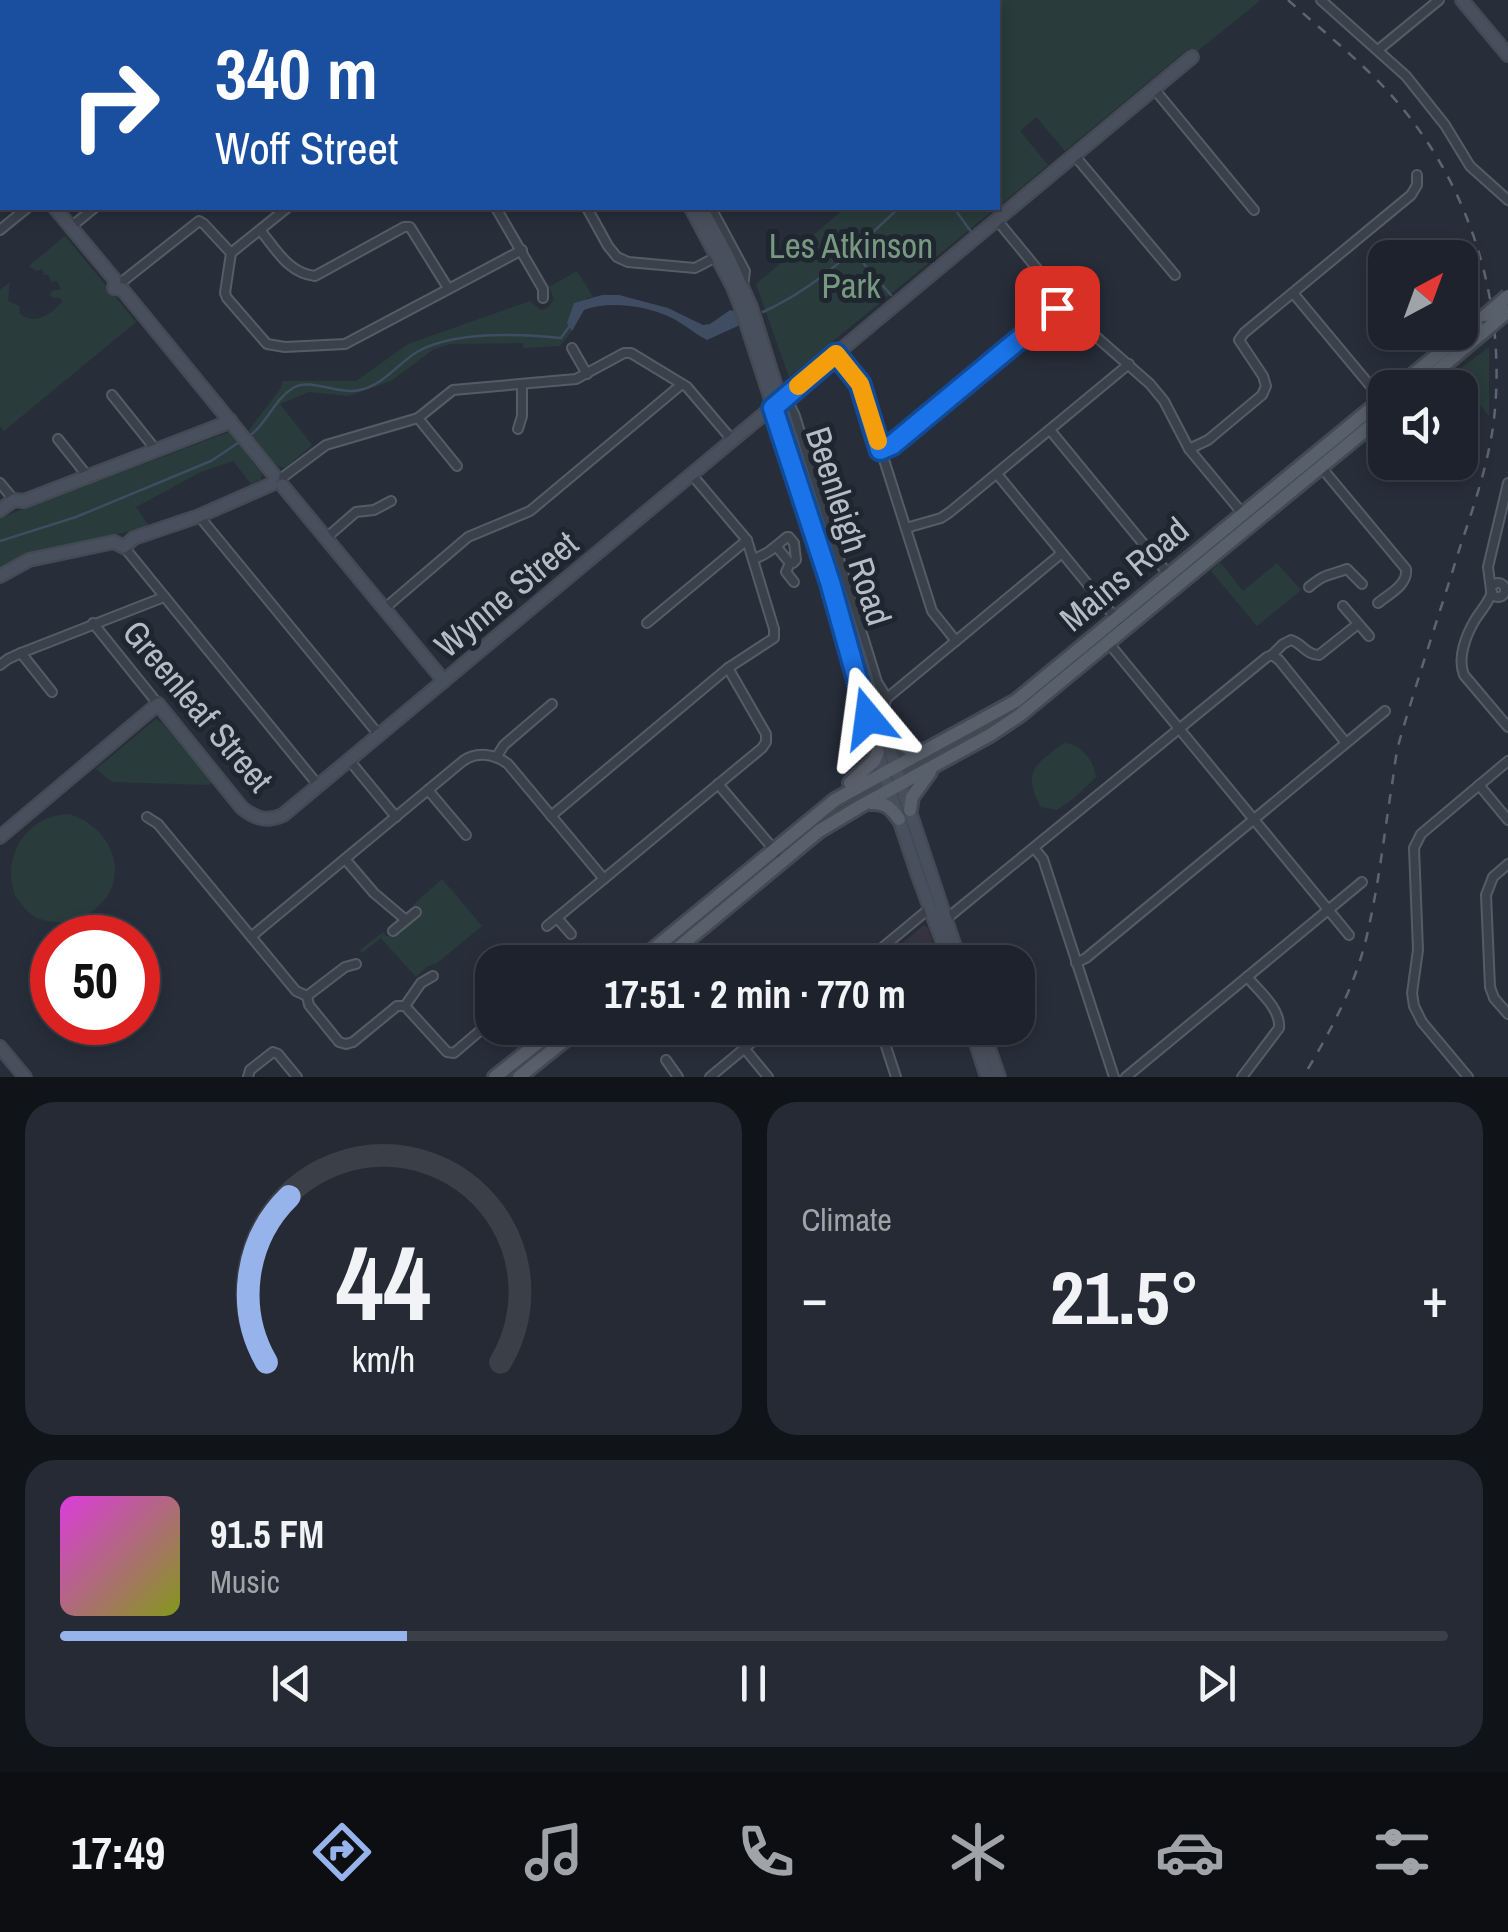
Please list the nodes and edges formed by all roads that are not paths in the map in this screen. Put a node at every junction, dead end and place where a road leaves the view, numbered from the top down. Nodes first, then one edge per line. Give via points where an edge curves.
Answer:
1 (1321, 0) edge
2 (1439, 0) edge
3 (1462, 0) edge
4 (1378, 50) junction
5 (1508, 55) edge
6 (1192, 57) dead end
7 (1155, 90) junction
8 (1076, 156) junction
9 (1417, 175) dead end
10 (1508, 200) edge
11 (24, 210) edge
12 (57, 210) edge
13 (92, 210) edge
14 (284, 210) edge
15 (497, 210) edge
16 (588, 210) edge
17 (693, 210) edge
18 (703, 210) edge
19 (712, 210) edge
20 (1254, 210) dead end
21 (997, 220) junction
22 (71, 227) junction
23 (0, 230) edge
24 (260, 230) junction
25 (522, 250) junction
26 (230, 253) junction
27 (718, 256) junction
28 (1175, 275) dead end
29 (120, 284) junction
30 (743, 286) junction
31 (448, 288) junction
32 (1293, 293) junction
33 (1508, 296) edge
34 (543, 298) dead end
35 (1064, 302) junction
36 (1508, 312) edge
37 (1486, 322) junction
38 (572, 348) dead end
39 (836, 354) junction
40 (1129, 364) junction
41 (1421, 370) edge
42 (1436, 370) edge
43 (587, 374) junction
44 (522, 384) junction
45 (682, 384) junction
46 (1368, 384) edge
47 (112, 395) dead end
48 (779, 399) junction
49 (1368, 416) edge
50 (418, 418) junction
51 (230, 420) junction
52 (1368, 420) edge
53 (756, 422) junction
54 (518, 430) dead end
55 (1050, 430) junction
56 (58, 439) dead end
57 (733, 441) junction
58 (1189, 449) junction
59 (880, 450) junction
60 (157, 451) junction
61 (457, 466) dead end
62 (792, 467) junction
63 (1322, 467) junction
64 (996, 474) junction
65 (692, 475) junction
66 (89, 478) junction
67 (278, 480) junction
68 (1508, 482) edge
69 (0, 484) edge
70 (14, 500) junction
71 (391, 502) dead end
72 (0, 510) edge
73 (1243, 514) junction
74 (199, 516) junction
75 (906, 528) junction
76 (326, 538) junction
77 (747, 540) junction
78 (776, 546) junction
79 (124, 547) junction
80 (1062, 553) junction
81 (753, 558) junction
82 (790, 563) junction
83 (1169, 575) junction
84 (0, 576) edge
85 (794, 582) dead end
86 (1362, 584) dead end
87 (1309, 587) dead end
88 (164, 598) junction
89 (1378, 603) dead end
90 (1343, 606) dead end
91 (385, 608) junction
92 (93, 623) junction
93 (647, 624) dead end
94 (1120, 624) junction
95 (1358, 624) junction
96 (1368, 636) dead end
97 (1104, 638) junction
98 (956, 641) junction
99 (21, 653) junction
100 (1272, 654) junction
101 (0, 665) edge
102 (728, 668) junction
103 (444, 681) junction
104 (52, 692) dead end
105 (887, 698) junction
106 (158, 704) junction
107 (552, 704) dead end
108 (1386, 711) dead end
109 (882, 722) junction
110 (1508, 727) edge
111 (1179, 728) junction
112 (379, 735) junction
113 (1346, 743) junction
114 (925, 751) junction
115 (878, 752) junction
116 (497, 756) junction
117 (348, 760) junction
118 (1508, 761) edge
119 (934, 766) junction
120 (889, 768) junction
121 (718, 784) junction
122 (318, 785) junction
123 (1479, 785) junction
124 (896, 788) junction
125 (428, 790) junction
126 (835, 800) junction
127 (864, 804) junction
128 (904, 815) junction
129 (551, 816) junction
130 (146, 817) dead end
131 (396, 817) junction
132 (263, 819) joint
133 (1254, 819) junction
134 (1508, 820) edge
135 (466, 835) dead end
136 (0, 837) edge
137 (1034, 848) junction
138 (778, 855) junction
139 (345, 859) junction
140 (1508, 864) edge
141 (604, 879) junction
142 (1362, 882) dead end
143 (935, 906) junction
144 (1328, 910) junction
145 (416, 912) dead end
146 (558, 918) junction
147 (406, 920) junction
148 (945, 920) junction
149 (547, 926) dead end
150 (393, 931) dead end
151 (571, 934) dead end
152 (1349, 935) dead end
153 (252, 936) junction
154 (660, 945) edge
155 (680, 945) edge
156 (886, 945) edge
157 (945, 945) edge
158 (954, 945) edge
159 (1076, 963) junction
160 (356, 964) dead end
161 (433, 976) dead end
162 (1247, 977) junction
163 (307, 996) junction
164 (405, 1006) junction
165 (1508, 1014) edge
166 (475, 1035) edge
167 (535, 1045) edge
168 (559, 1045) edge
169 (748, 1045) edge
170 (886, 1045) edge
171 (977, 1045) edge
172 (988, 1045) edge
173 (0, 1047) edge
174 (744, 1048) junction
175 (666, 1060) dead end
176 (25, 1077) edge
177 (248, 1077) edge
178 (297, 1077) edge
179 (495, 1077) edge
180 (519, 1077) edge
181 (678, 1077) edge
182 (710, 1077) edge
183 (768, 1077) edge
184 (896, 1077) edge
185 (987, 1077) edge
186 (999, 1077) edge
187 (1114, 1077) edge
188 (1126, 1077) edge
189 (1242, 1077) edge
190 (1468, 1077) edge

1 - 4 street
2 - 4 street
3 - 5 street
4 - 10 street via 1428,102 1470,166
6 - 7 street, Wynne Street
7 - 8 street, Wynne Street
7 - 20 street
8 - 21 street, Wynne Street
8 - 28 street
9 - 32 street via 1411,195
11 - 23 street
12 - 22 street
13 - 22 street
14 - 24 street
15 - 25 street
16 - 27 street via 608,246 628,262 695,268
17 - 27 street, Beenleigh Road
18 - 30 street, Beenleigh Road
19 - 30 street, Beenleigh Road via 745,271
21 - 35 street
21 - 39 street, Wynne Street
22 - 29 street
24 - 26 street
24 - 31 street via 290,266 315,276 410,227
25 - 31 street
25 - 34 street
26 - 29 street via 199,221
26 - 31 street via 227,298 267,344 285,347 345,344
27 - 48 street, Beenleigh Road
29 - 51 street
30 - 48 street, Beenleigh Road
32 - 46 street
32 - 58 street via 1239,340 1263,376 1262,395
33 - 37 main road, bridge
35 - 40 street
35 - 59 street
36 - 37 main road, bridge
37 - 41 main road
37 - 42 main road
38 - 43 street
39 - 48 street, Wynne Street
39 - 59 street via 860,384
40 - 55 street
40 - 58 street via 1164,401
43 - 44 street
43 - 45 street via 632,353
44 - 50 street via 459,388
44 - 54 street
45 - 57 street
45 - 91 street via 534,508 468,538
47 - 60 street
48 - 53 street, Wynne Street
48 - 62 street, Beenleigh Road
48 - 105 street, Beenleigh Road via 793,411
48 - 109 street, Beenleigh Road
49 - 73 main road, Mains Road
50 - 61 street
50 - 67 street via 326,445
51 - 60 street
51 - 67 street
52 - 63 main road, Mains Road
53 - 57 street, Wynne Street
53 - 62 street via 770,426 782,459
55 - 64 street
55 - 83 street
56 - 66 street
57 - 65 street, Wynne Street
58 - 73 street
59 - 75 street
60 - 66 street
62 - 115 street, Beenleigh Road
63 - 89 street via 1406,569 1404,582
63 - 94 main road, Mains Road
64 - 75 street via 941,518
64 - 80 street
65 - 77 street
65 - 103 street, Wynne Street
66 - 70 street
67 - 74 street
67 - 76 street
68 - 110 street via 1488,562 1497,591 1471,627 1460,664
69 - 70 street
70 - 72 street
71 - 76 street via 356,512
73 - 83 main road, Mains Road
74 - 79 street
74 - 112 street
75 - 98 street via 932,611
76 - 91 street
77 - 81 street
77 - 93 street
78 - 81 street
78 - 82 street
78 - 82 street via 791,538 797,557
79 - 84 street via 114,542 29,560
79 - 88 street
80 - 94 street
80 - 98 street
81 - 102 street via 774,638
82 - 85 street via 786,572
83 - 94 main road, Mains Road
86 - 87 street via 1347,569 1324,574
88 - 92 street
88 - 122 street
90 - 95 street
91 - 103 street
92 - 99 street
92 - 106 street, Greenleaf Street
94 - 97 main road, Mains Road
95 - 96 street
95 - 100 street via 1319,655 1291,640
97 - 111 street
97 - 114 main road, Mains Road via 1005,708
97 - 119 main road, Mains Road via 1012,721
98 - 105 street
99 - 101 street
99 - 104 street
100 - 111 street
100 - 113 street
102 - 121 street via 766,742
102 - 129 street
103 - 112 street, Wynne Street
105 - 109 street
106 - 132 street, Greenleaf Street via 242,808
106 - 136 street
107 - 116 street
108 - 113 street
109 - 114 main road via 898,744
109 - 120 street, Beenleigh Road
111 - 133 street
111 - 137 street
112 - 117 street, Wynne Street
113 - 133 street
114 - 120 main road, Mains Road
115 - 120 street, Beenleigh Road
115 - 126 main road
116 - 125 street via 470,756
116 - 129 street
117 - 122 street, Wynne Street
117 - 131 street
118 - 123 street
119 - 124 main road, Mains Road
119 - 128 main road
120 - 124 street, Beenleigh Road
120 - 126 main road, Mains Road
121 - 138 street
121 - 141 street
122 - 132 street, Wynne Street via 283,815
123 - 134 street
123 - 190 street via 1421,834 1414,852 1414,1006
124 - 127 main road, Mains Road
124 - 128 street, Beenleigh Road
125 - 131 street
125 - 135 street
126 - 138 main road
127 - 128 main road via 881,802
127 - 138 main road, Mains Road
128 - 143 street, Beenleigh Road
129 - 141 street
130 - 153 street
131 - 139 street
133 - 144 street
133 - 159 street
137 - 148 street
137 - 159 street
138 - 154 main road
138 - 155 main road
139 - 147 street
139 - 153 street
140 - 165 street via 1486,895 1490,987
141 - 146 street
142 - 144 street
143 - 148 street, Beenleigh Road
143 - 156 street
143 - 157 street, Beenleigh Road
144 - 152 street
144 - 162 street
145 - 147 street
146 - 149 street
146 - 151 street
147 - 150 street
148 - 158 street, Beenleigh Road
153 - 163 street
159 - 187 street
160 - 163 street
161 - 164 street
162 - 188 street
162 - 189 street via 1280,1022
163 - 164 street via 346,1044
164 - 166 street via 447,1052
167 - 179 main road
168 - 180 main road
169 - 174 street
170 - 184 street
171 - 185 street
172 - 186 street
173 - 176 street
174 - 182 street
174 - 183 street
175 - 181 street
177 - 178 street via 274,1052

